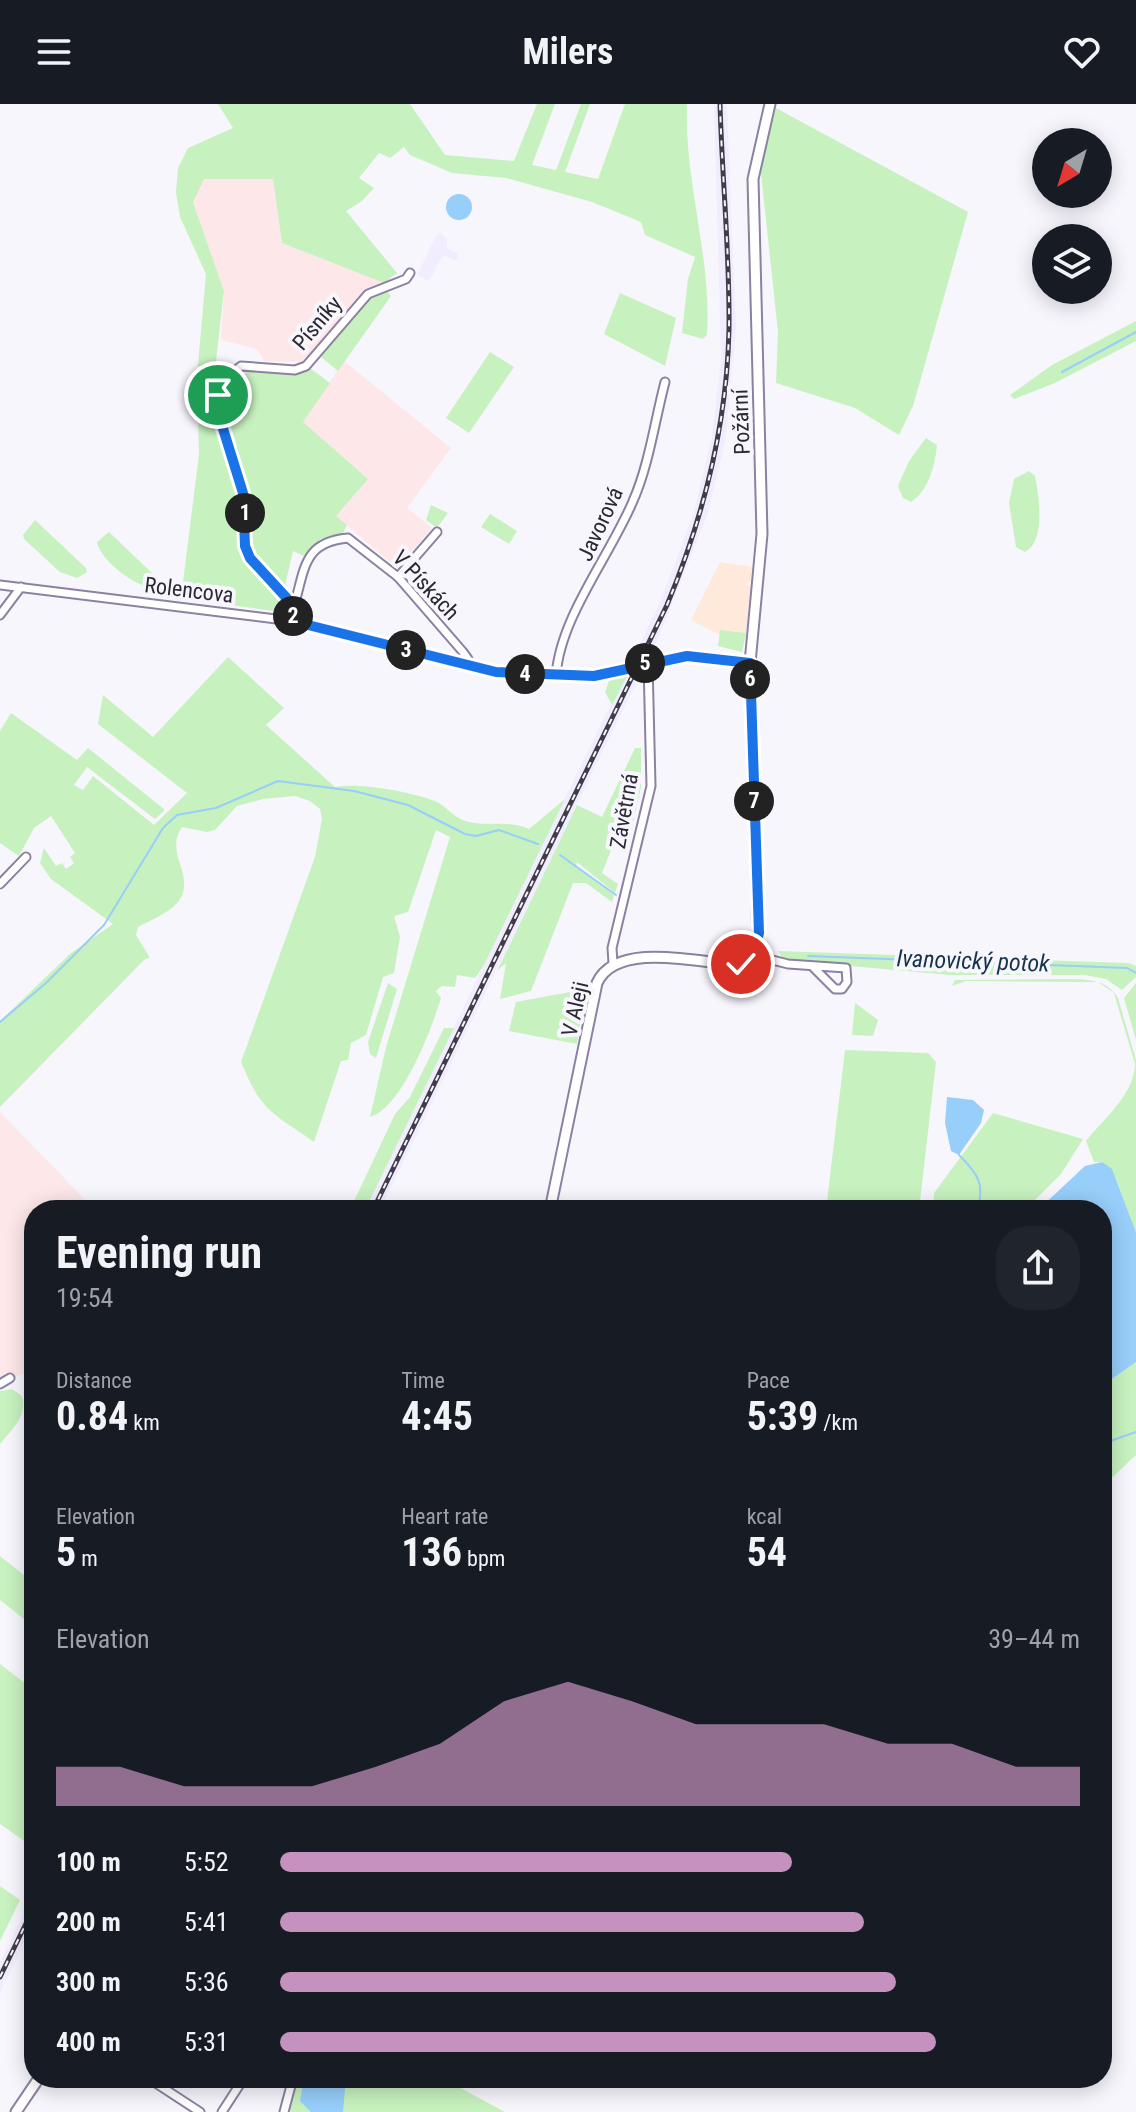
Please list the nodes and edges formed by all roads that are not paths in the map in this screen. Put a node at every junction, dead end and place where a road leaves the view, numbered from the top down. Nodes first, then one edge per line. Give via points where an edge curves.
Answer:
1 (770, 104) edge
2 (410, 273) dead end
3 (665, 382) dead end
4 (437, 532) dead end
5 (398, 577) junction
6 (0, 585) edge
7 (21, 587) junction
8 (294, 606) junction
9 (0, 615) edge
10 (292, 621) junction
11 (648, 662) junction
12 (750, 663) junction
13 (466, 666) junction
14 (556, 676) junction
15 (26, 857) dead end
16 (0, 884) edge
17 (753, 955) junction
18 (613, 963) junction
19 (812, 966) junction
20 (552, 1200) edge
21 (10, 1378) dead end
22 (0, 1384) edge
23 (32, 2088) edge
24 (163, 2088) edge
25 (238, 2088) edge
26 (290, 2088) edge
27 (16, 2112) edge
28 (200, 2112) edge
29 (222, 2112) edge
30 (284, 2112) edge

1 - 12 street, Požární via 753,179 762,543
2 - 8 street, Písníky via 368,294 306,366 241,366 218,395 243,493 245,546
3 - 14 street, Javorová via 634,499 563,642
4 - 5 street
5 - 8 street, V Pískách via 348,538 327,540 312,551
5 - 13 street, V Pískách via 463,652
6 - 7 street, Rolencova
7 - 9 street
7 - 10 street, Rolencova
8 - 10 street
10 - 13 street, Rolencova
11 - 12 street, Rolencova via 696,656
11 - 14 street, Rolencova via 594,676
11 - 18 street, Závětrná via 651,786 612,948
12 - 17 street, Požární via 759,933
13 - 14 street, Rolencova
15 - 16 street
17 - 18 street, V Aleji via 736,965 634,957
17 - 19 street
18 - 20 street, V Aleji via 597,983
19 - 19 street via 835,989 847,982 846,968
21 - 22 street
23 - 27 street
24 - 28 street
25 - 29 street
26 - 30 street

